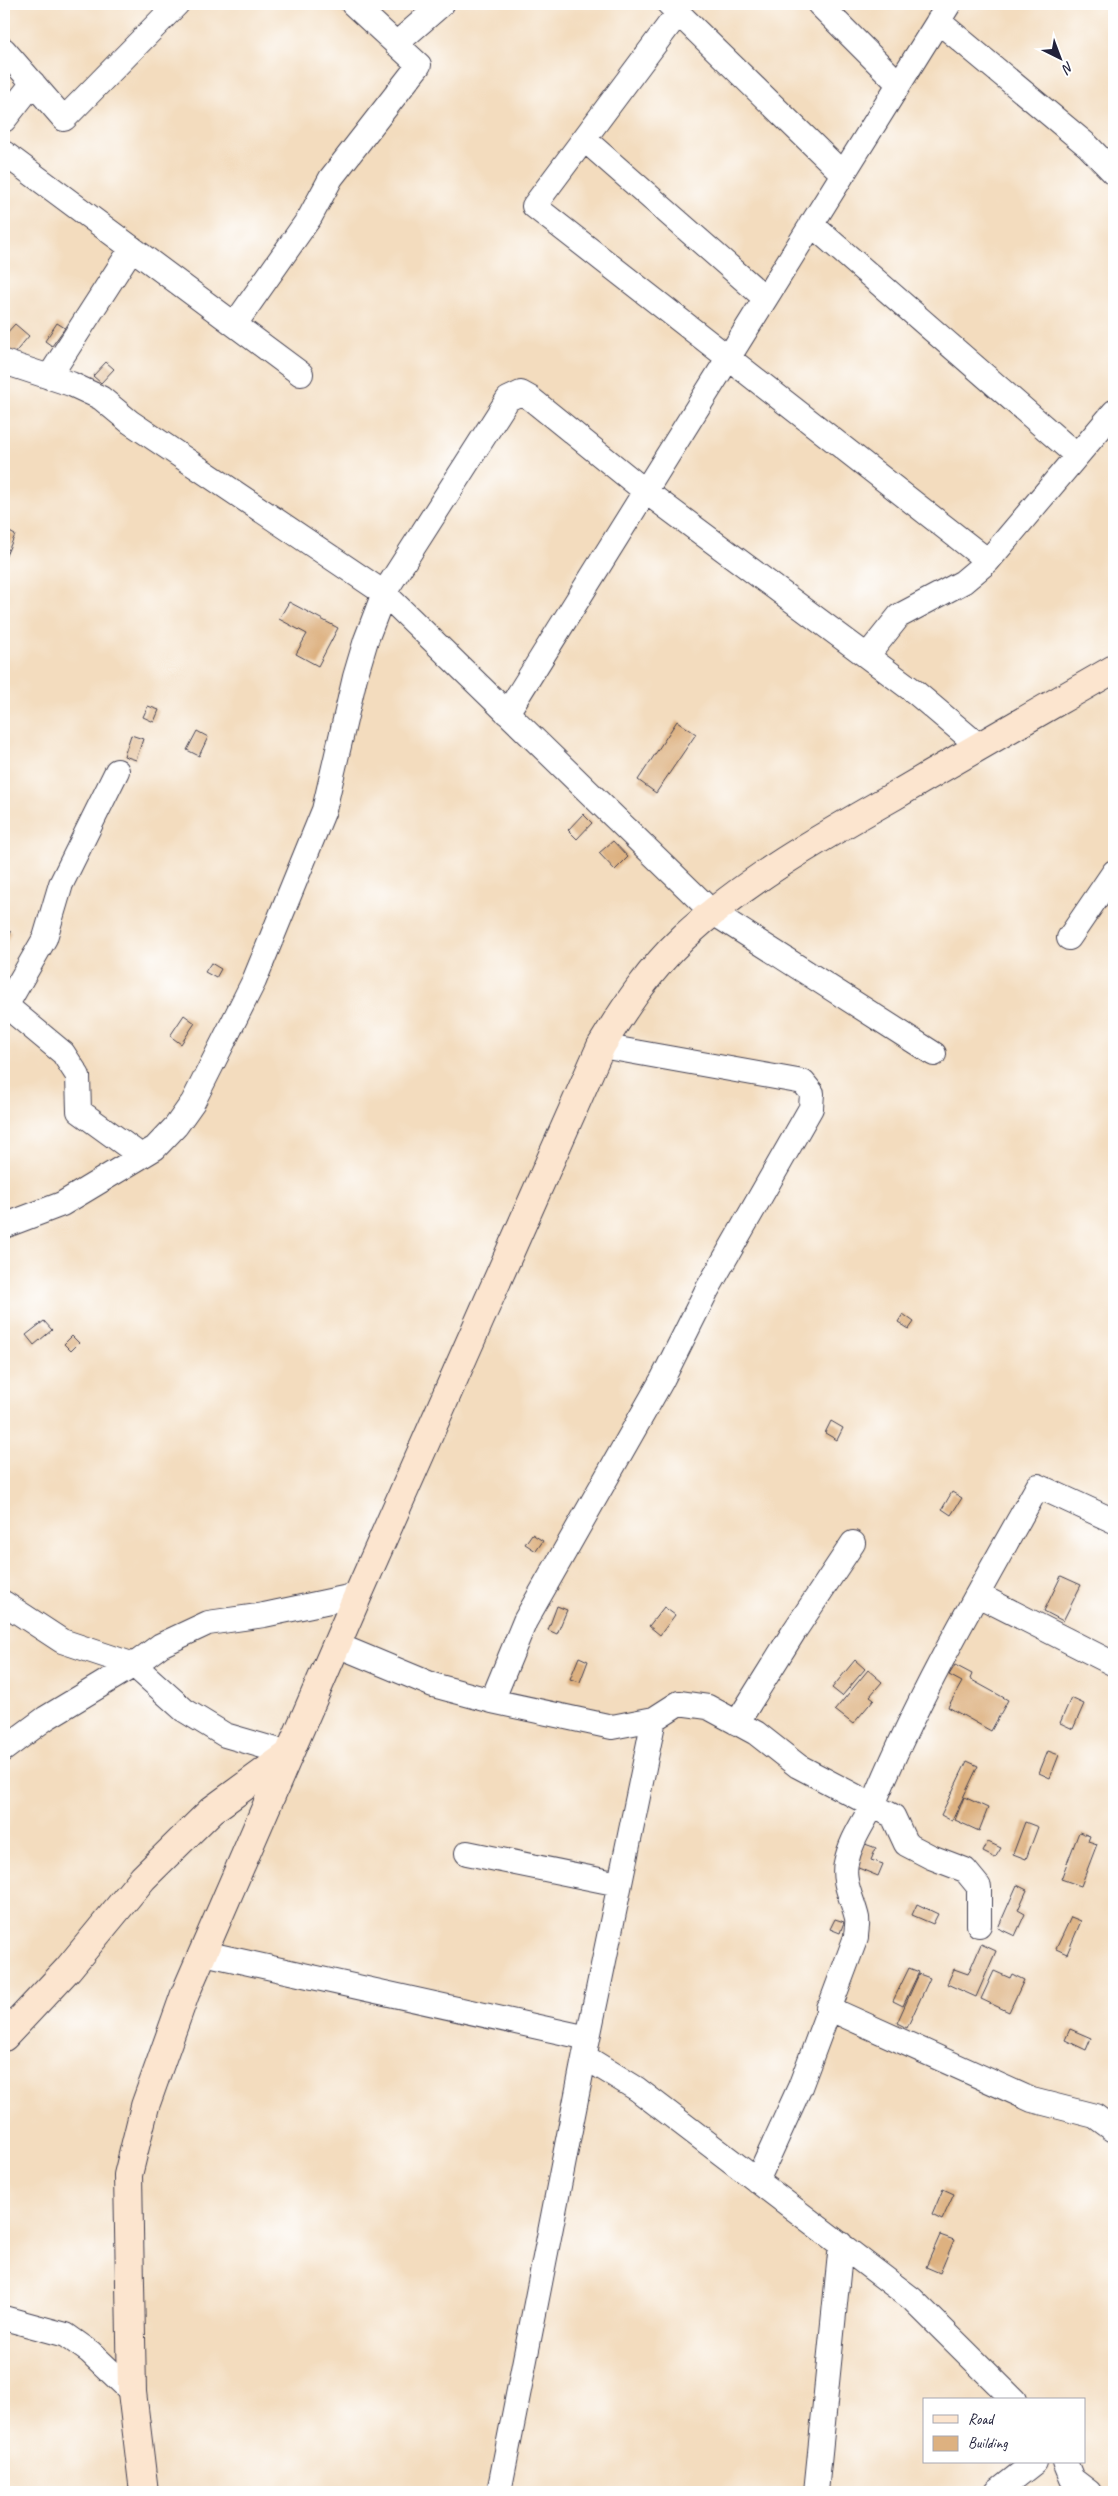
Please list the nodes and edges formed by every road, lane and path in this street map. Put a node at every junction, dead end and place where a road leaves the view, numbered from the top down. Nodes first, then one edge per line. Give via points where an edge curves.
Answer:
1 (177, 4) edge
2 (353, 4) edge
3 (442, 4) edge
4 (819, 4) edge
5 (673, 8) edge
6 (944, 13) edge
7 (396, 44) junction
8 (4, 50) edge
9 (33, 83) junction
10 (899, 84) junction
11 (4, 120) edge
12 (584, 139) junction
13 (4, 153) edge
14 (1114, 173) edge
15 (843, 174) junction
16 (811, 224) junction
17 (132, 248) junction
18 (765, 298) junction
19 (234, 324) junction
20 (729, 357) junction
21 (4, 362) edge
22 (301, 374) dead end
23 (49, 377) junction
24 (1114, 412) edge
25 (1076, 455) junction
26 (645, 491) junction
27 (988, 561) junction
28 (384, 593) junction
29 (867, 656) junction
30 (1114, 669) edge
31 (507, 713) junction
32 (979, 746) junction
33 (117, 772) dead end
34 (1114, 872) edge
35 (712, 912) junction
36 (1070, 938) dead end
37 (5, 1005) edge
38 (602, 1046) junction
39 (934, 1054) dead end
40 (142, 1156) junction
41 (4, 1226) edge
42 (1114, 1521) edge
43 (853, 1543) dead end
44 (358, 1595) junction
45 (978, 1595) junction
46 (4, 1603) edge
47 (337, 1645) junction
48 (1114, 1664) edge
49 (134, 1665) junction
50 (492, 1701) junction
51 (654, 1719) junction
52 (737, 1723) junction
53 (4, 1749) edge
54 (290, 1754) junction
55 (872, 1806) junction
56 (467, 1853) dead end
57 (619, 1884) junction
58 (979, 1925) dead end
59 (204, 1952) junction
60 (828, 2008) junction
61 (4, 2037) edge
62 (586, 2047) junction
63 (1114, 2130) edge
64 (757, 2181) junction
65 (841, 2244) junction
66 (4, 2318) edge
67 (132, 2392) junction
68 (1012, 2398) edge
69 (1032, 2464) edge
70 (1066, 2464) edge
71 (144, 2492) edge
72 (499, 2492) edge
73 (816, 2492) edge
74 (997, 2492) edge
75 (1089, 2492) edge

1 - 9 street via 64,119
2 - 7 street
3 - 7 street
4 - 10 street
5 - 12 street
5 - 15 street
6 - 10 street
6 - 14 street
7 - 19 street via 419,65 331,178 310,216
8 - 9 street
9 - 11 street
10 - 15 street
12 - 18 street
12 - 20 street via 534,206
13 - 17 street
15 - 16 street
16 - 18 street
16 - 25 street
17 - 19 street
17 - 23 street
18 - 20 street
19 - 22 street
20 - 26 street
20 - 27 street
21 - 23 street
23 - 28 street via 102,398 130,422
24 - 25 street
25 - 27 street
26 - 28 street via 521,393 508,399
26 - 29 street
26 - 31 street
27 - 29 street via 963,582 899,616
28 - 31 street
28 - 40 street via 355,677 324,810 254,982 193,1102 176,1126 155,1148
29 - 32 street
30 - 32 main road
31 - 35 street
32 - 35 main road via 818,839
33 - 37 street via 61,884 45,938
34 - 36 street
35 - 38 main road via 653,970 626,1004
35 - 39 street
37 - 40 street via 63,1053 78,1076 79,1111
38 - 44 main road
38 - 50 street via 803,1082 812,1093 811,1108 525,1621
40 - 41 street via 62,1204
42 - 45 street via 1038,1486
43 - 52 street
44 - 47 main road
44 - 49 street via 264,1616 208,1623 161,1646
45 - 48 street
45 - 55 street via 898,1744
46 - 49 street via 62,1641
47 - 50 street via 433,1684
47 - 54 main road
49 - 53 street via 46,1718
49 - 54 street via 184,1710 225,1735
50 - 51 street via 612,1727
51 - 52 street via 679,1703 708,1707
51 - 57 street
52 - 55 street via 756,1733 798,1766
54 - 59 main road
54 - 61 main road via 212,1810 150,1871 68,1969
55 - 58 street via 894,1816 906,1844 964,1870 979,1887
55 - 60 street via 851,1844 846,1865 847,1884 857,1919 856,1937
56 - 57 street
57 - 62 street
59 - 62 street
59 - 67 main road via 144,2106 128,2175
60 - 63 street via 1032,2100 1095,2116
60 - 64 street via 800,2087
62 - 64 street
62 - 72 street
64 - 65 street
65 - 68 street via 912,2299
65 - 73 street
66 - 67 street via 66,2335 90,2352
67 - 71 main road
69 - 74 street
70 - 75 street via 1072,2479

